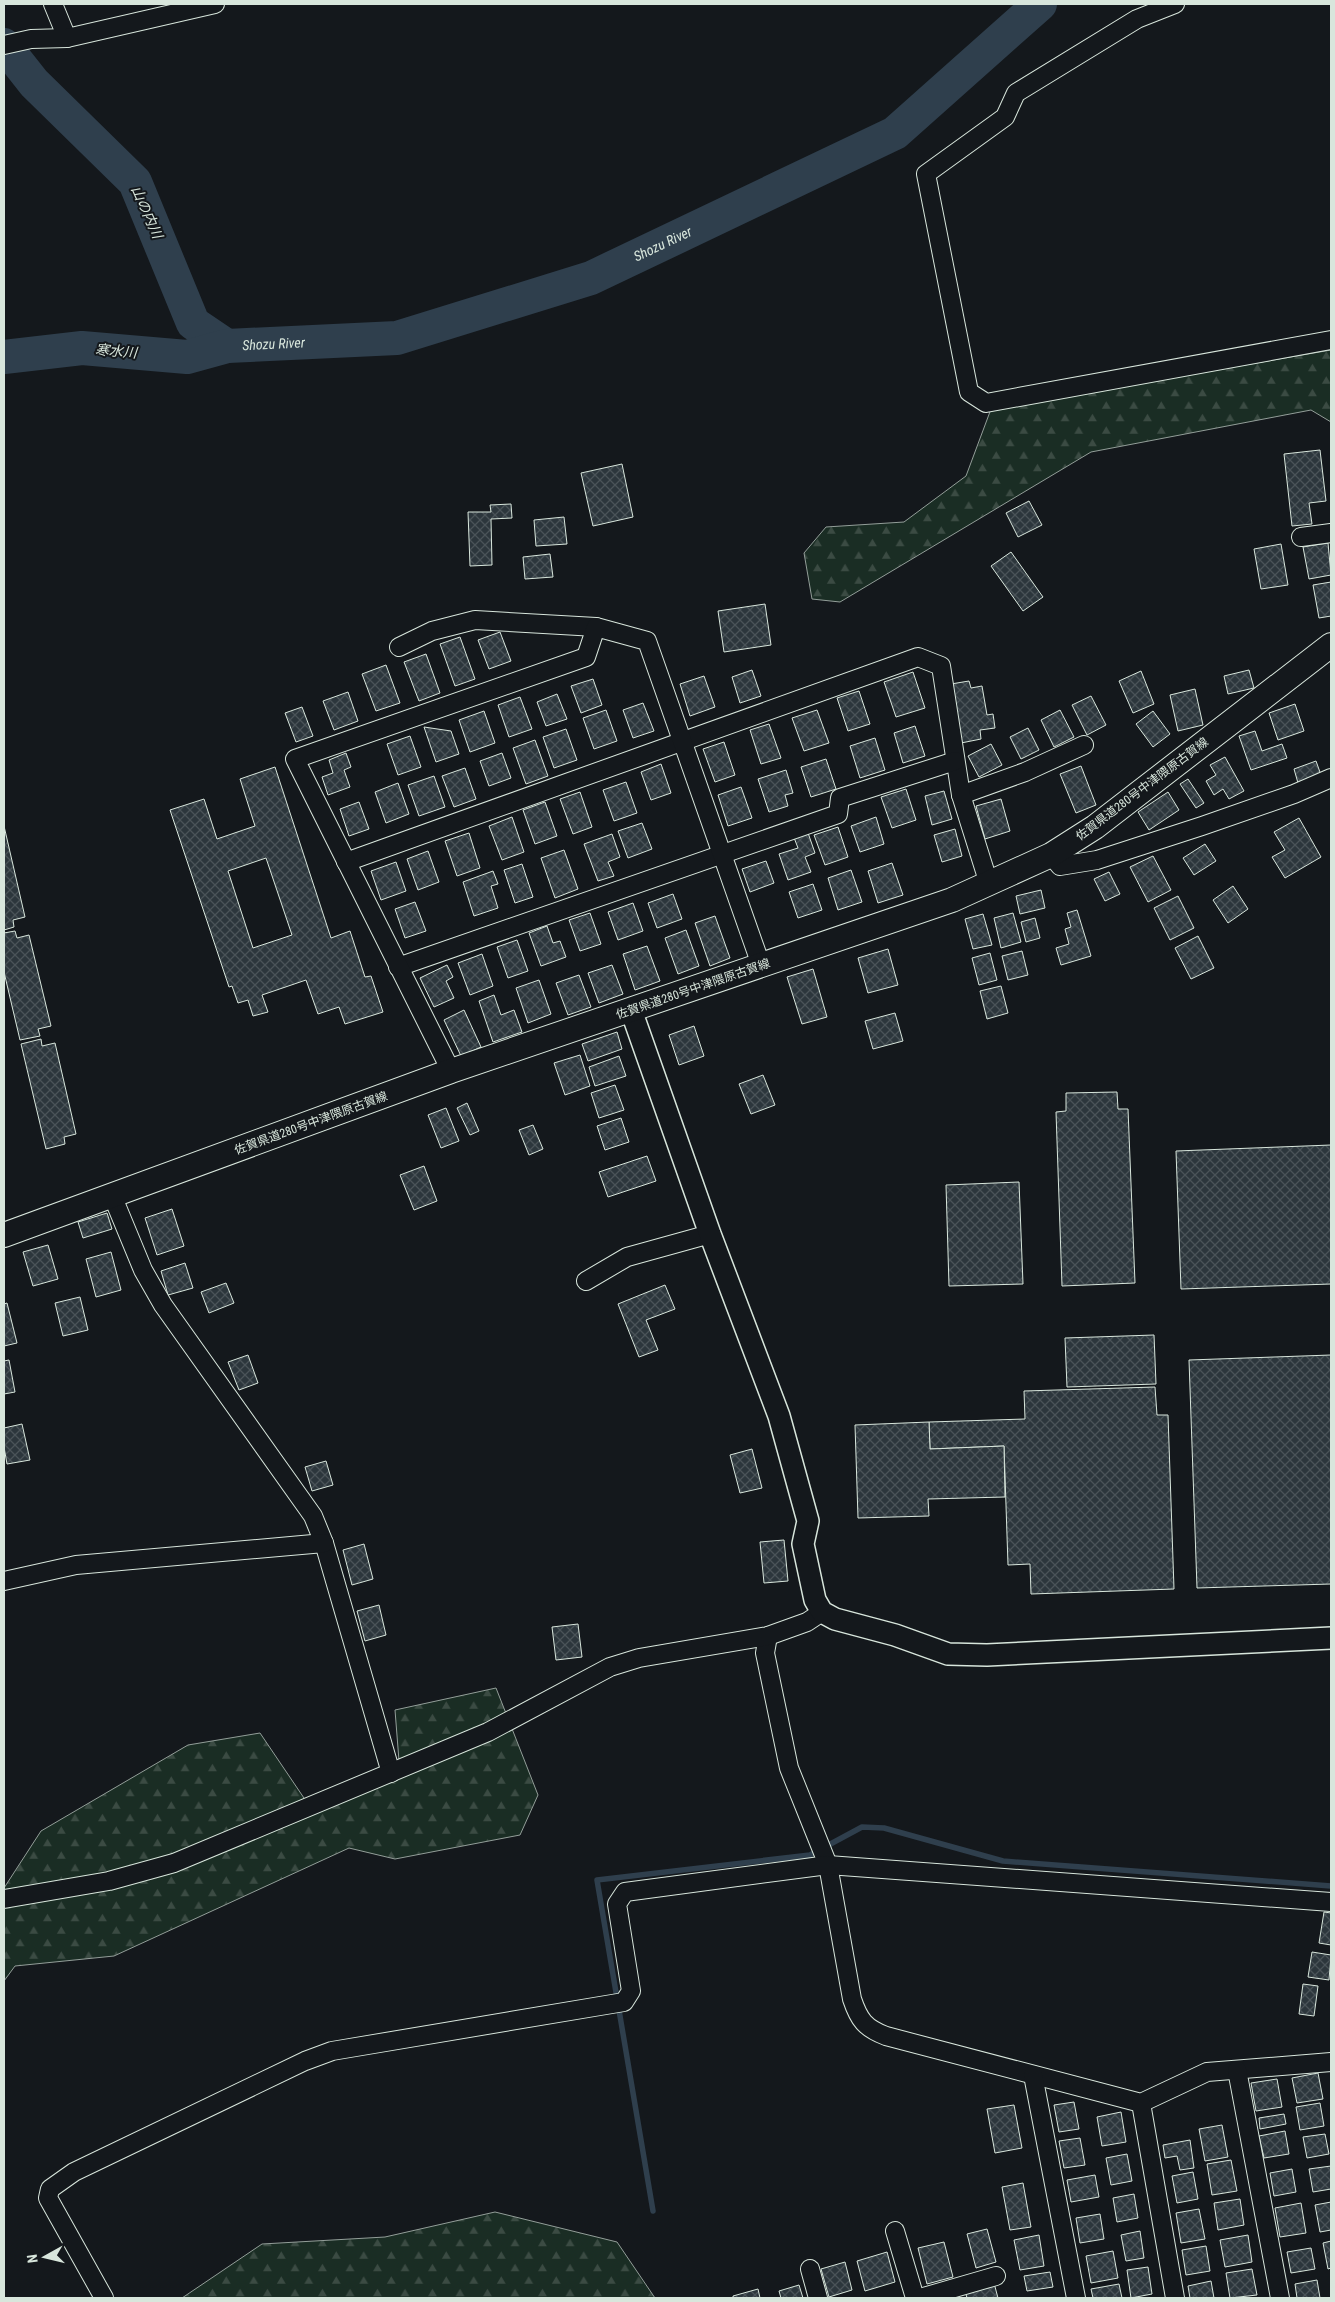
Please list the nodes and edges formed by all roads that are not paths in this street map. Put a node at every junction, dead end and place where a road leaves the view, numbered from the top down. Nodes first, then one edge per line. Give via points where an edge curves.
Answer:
1 (53, 4) edge
2 (215, 4) edge
3 (1175, 4) edge
4 (67, 38) junction
5 (4, 45) edge
6 (1331, 340) edge
7 (1331, 533) edge
8 (1301, 537) dead end
9 (596, 628) junction
10 (1331, 645) edge
11 (399, 648) dead end
12 (682, 742) junction
13 (1084, 745) dead end
14 (955, 761) junction
15 (1331, 778) edge
16 (961, 794) junction
17 (722, 855) junction
18 (1051, 855) junction
19 (346, 862) junction
20 (989, 884) junction
21 (761, 965) junction
22 (398, 967) junction
23 (631, 1010) junction
24 (451, 1071) junction
25 (112, 1195) junction
26 (710, 1234) junction
27 (4, 1236) edge
28 (586, 1280) dead end
29 (324, 1543) junction
30 (4, 1580) edge
31 (822, 1612) junction
32 (768, 1636) junction
33 (1331, 1638) edge
34 (391, 1773) junction
35 (828, 1865) junction
36 (4, 1899) edge
37 (1331, 1902) edge
38 (1331, 2062) edge
39 (1236, 2070) junction
40 (1033, 2075) junction
41 (1141, 2103) junction
42 (895, 2231) dead end
43 (810, 2269) dead end
44 (996, 2276) dead end
45 (104, 2298) edge
46 (818, 2298) edge
47 (915, 2298) edge
48 (920, 2298) edge
49 (1076, 2298) edge
50 (1175, 2298) edge
51 (1280, 2298) edge

1 - 4 street
2 - 4 street
3 - 6 street via 1137,19 1016,93 1004,117 926,174 969,392 986,403
4 - 5 street via 31,39
7 - 8 street
9 - 11 street via 475,620 432,631
9 - 12 street via 647,641
9 - 19 street via 586,657 295,759
10 - 18 main road, 佐賀県道280号中津隈原古賀線 via 1095,827
12 - 14 street via 918,657 941,666
12 - 17 street
12 - 19 street
13 - 16 street via 1025,772
14 - 16 street
14 - 17 street via 840,798 838,814
15 - 18 street via 1294,794 1097,860 1060,866
16 - 20 street
17 - 21 street
17 - 22 street
18 - 20 main road, 佐賀県道280号中津隈原古賀線
19 - 22 street
20 - 21 main road, 佐賀県道280号中津隈原古賀線 via 952,900
21 - 23 main road, 佐賀県道280号中津隈原古賀線
22 - 24 street
23 - 24 main road, 佐賀県道280号中津隈原古賀線
23 - 26 street
24 - 25 main road, 佐賀県道280号中津隈原古賀線
25 - 27 main road, 佐賀県道280号中津隈原古賀線
25 - 29 street via 143,1270 163,1305 314,1516
26 - 28 street via 627,1257
26 - 31 street via 779,1416 808,1521 803,1544 815,1600
29 - 30 street via 76,1565
29 - 34 street
31 - 32 street via 807,1622
31 - 33 street via 835,1619 948,1654 987,1655
32 - 34 street via 639,1658 610,1667 488,1732
32 - 35 street via 765,1653 789,1768
34 - 36 street via 174,1863 109,1881
35 - 37 street
35 - 40 street via 852,1999 858,2016 871,2030
35 - 45 street via 625,1892 617,1904 631,1991 618,2002 332,2051 74,2172 50,2188 48,2198
38 - 39 street
39 - 41 street via 1206,2072
39 - 51 street
40 - 41 street
40 - 49 street
41 - 50 street
42 - 47 street
43 - 46 street
44 - 48 street

